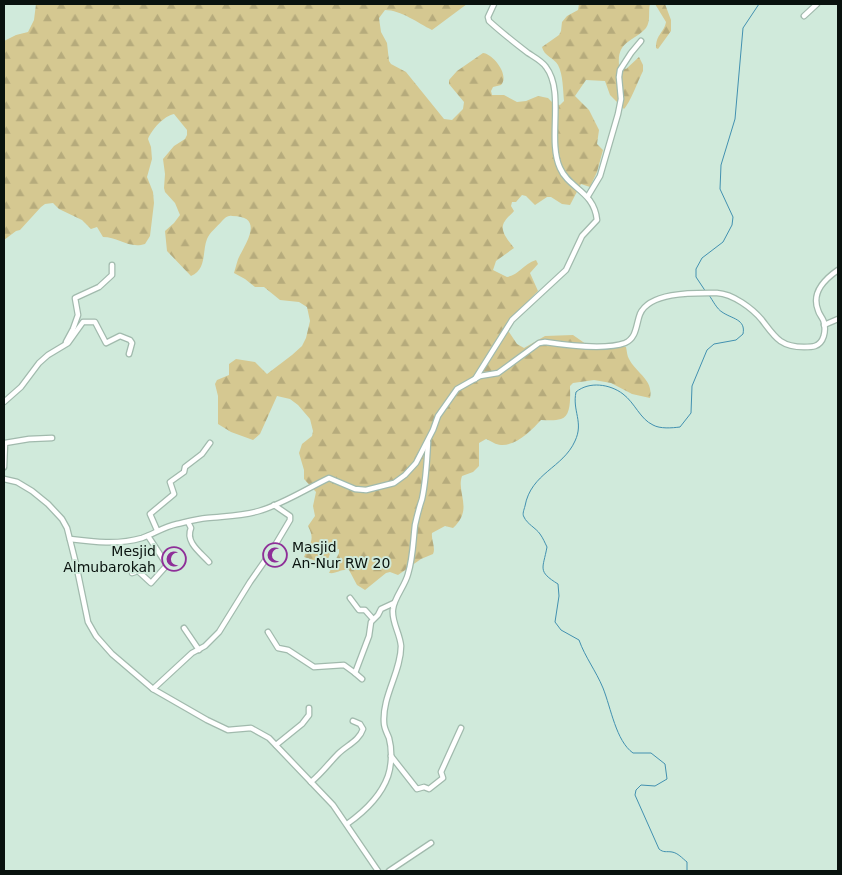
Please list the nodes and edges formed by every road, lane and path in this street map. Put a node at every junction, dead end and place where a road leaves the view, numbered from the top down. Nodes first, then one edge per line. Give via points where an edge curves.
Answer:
1 (494, 4) edge
2 (817, 4) edge
3 (804, 16) dead end
4 (641, 41) dead end
5 (588, 196) junction
6 (112, 266) dead end
7 (838, 270) edge
8 (838, 319) edge
9 (824, 325) junction
10 (64, 345) junction
11 (129, 354) dead end
12 (474, 380) junction
13 (4, 402) edge
14 (52, 438) dead end
15 (428, 441) junction
16 (210, 443) dead end
17 (4, 467) edge
18 (4, 479) edge
19 (274, 505) junction
20 (188, 522) junction
21 (157, 530) junction
22 (148, 536) junction
23 (70, 539) junction
24 (209, 562) dead end
25 (132, 573) dead end
26 (350, 598) dead end
27 (394, 603) junction
28 (373, 619) junction
29 (184, 628) dead end
30 (268, 632) dead end
31 (199, 650) junction
32 (355, 673) junction
33 (362, 679) dead end
34 (153, 689) junction
35 (309, 708) dead end
36 (353, 721) dead end
37 (461, 728) dead end
38 (276, 745) junction
39 (391, 756) junction
40 (311, 782) junction
41 (347, 824) junction
42 (431, 843) dead end
43 (378, 871) edge
44 (389, 871) edge

1 - 5 street via 489,21 547,68 556,107 554,146 559,165 562,172
2 - 3 street
4 - 5 street via 620,70 618,114 600,176
5 - 12 street via 597,221 582,236 566,270 512,320
6 - 10 street via 112,275 104,283 75,298 78,315
7 - 9 street via 824,280 817,293 816,308
8 - 9 street
9 - 12 street via 823,340 816,346 795,346 774,336 748,307 729,295 694,293 669,296 648,304 640,314 637,330 624,343 596,347 538,343 505,369
10 - 11 street via 83,322 94,322 106,343 120,336 132,341
10 - 13 street via 39,363 22,387
12 - 15 street via 457,389 447,402
14 - 17 street via 5,443
15 - 19 street via 416,462 394,483 366,490 354,489 328,478
15 - 27 street via 408,574
16 - 21 street via 185,467 184,472 170,482 174,494 150,514
18 - 23 street via 24,486 44,500 62,519
19 - 20 street via 239,516
19 - 31 street via 290,516 290,520 219,632
20 - 21 street
20 - 24 street via 190,541
21 - 22 street
22 - 23 street via 112,543
22 - 25 street via 167,566 151,583 138,571
23 - 34 street via 90,628 112,654
26 - 28 street via 358,610 364,610
27 - 28 street via 381,609
27 - 39 street via 392,614 401,648 384,722
28 - 32 street
29 - 31 street
30 - 32 street via 278,648 288,650 314,667 344,665
31 - 34 street
32 - 33 street
34 - 38 street via 228,730 251,728
35 - 38 street via 309,715 302,724
36 - 40 street via 363,729 359,738 337,754
37 - 39 street via 441,772 443,778 429,789 417,789
38 - 40 street
39 - 41 street via 389,774 381,790 367,808
40 - 41 street
41 - 43 street
42 - 44 street

